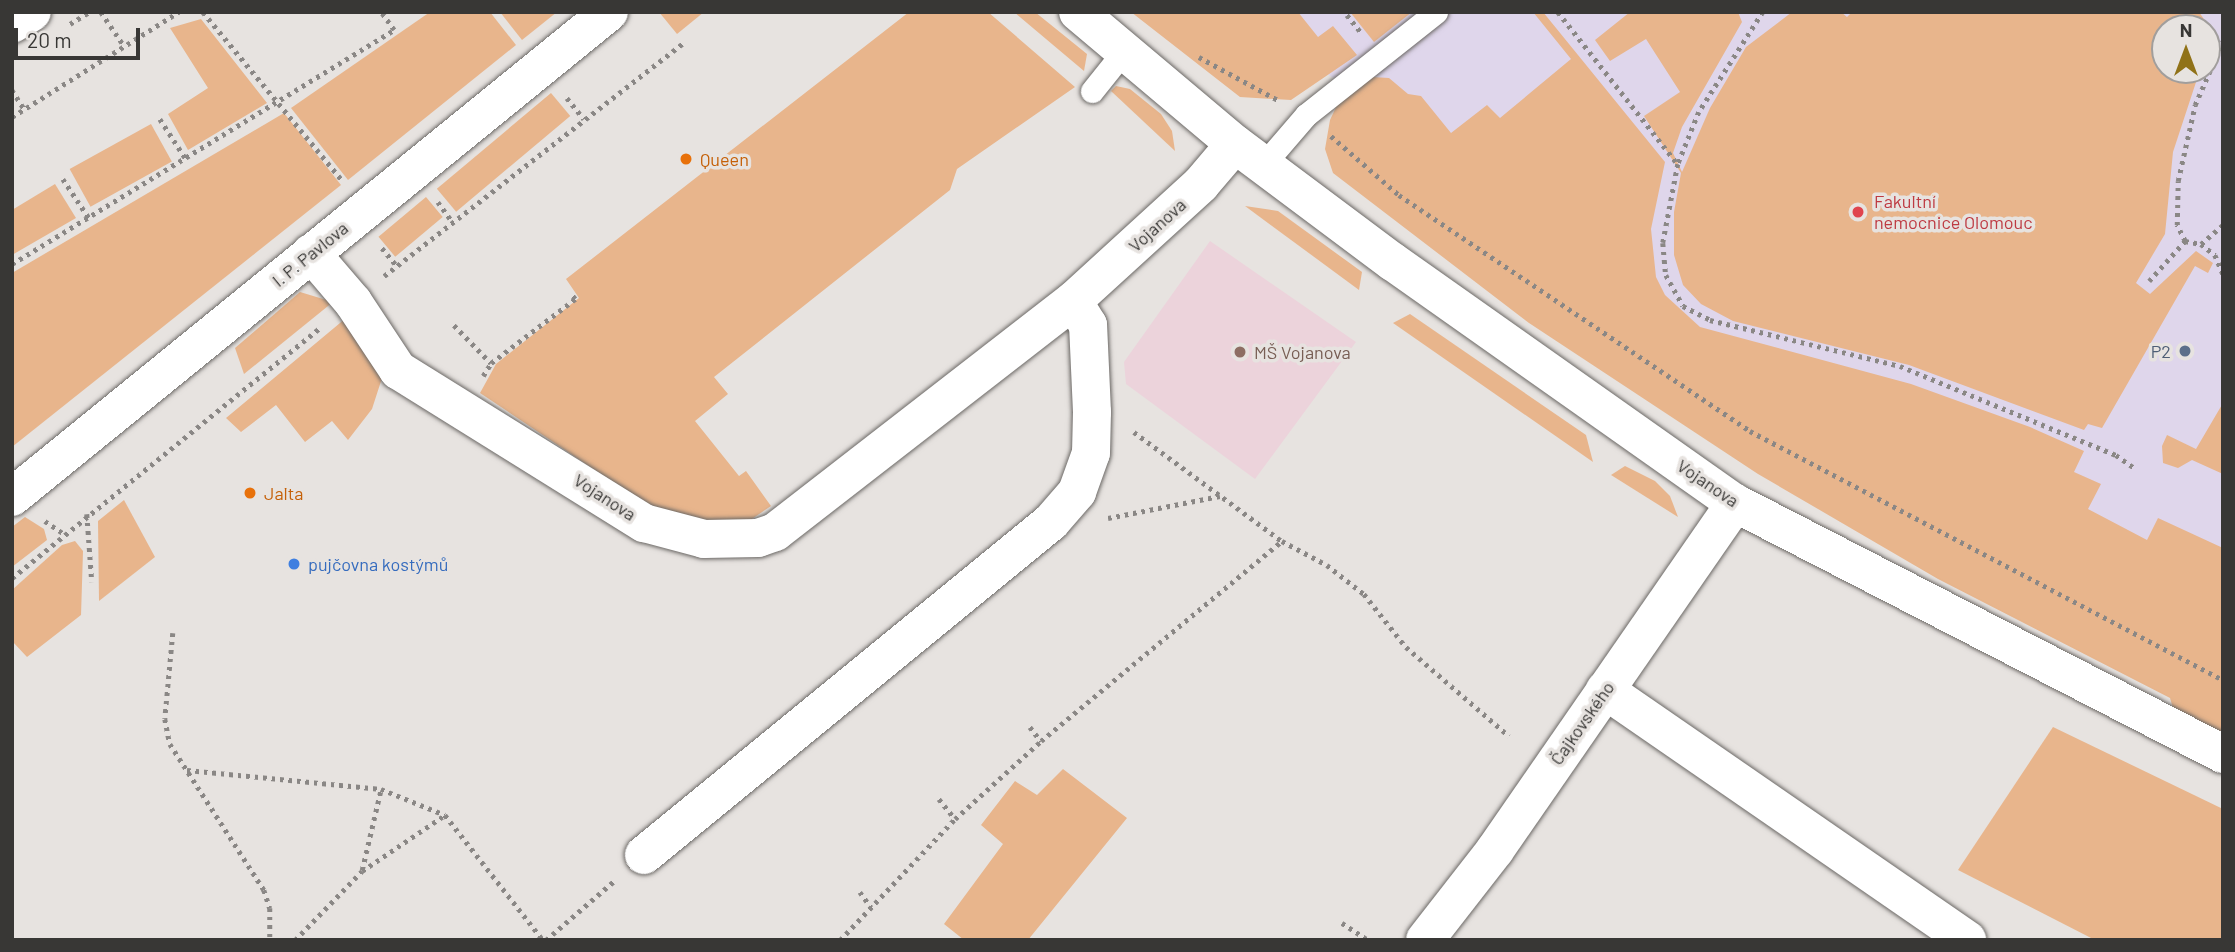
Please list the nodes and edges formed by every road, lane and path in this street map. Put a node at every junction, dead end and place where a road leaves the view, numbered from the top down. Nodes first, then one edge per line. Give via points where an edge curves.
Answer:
1 (32, 12) edge
2 (101, 12) edge
3 (179, 12) edge
4 (203, 12) edge
5 (381, 12) edge
6 (609, 12) edge
7 (1077, 12) edge
8 (1436, 12) edge
9 (1558, 12) edge
10 (1763, 12) edge
11 (12, 24) edge
12 (2223, 41) edge
13 (682, 44) dead end
14 (125, 47) junction
15 (1124, 51) junction
16 (118, 52) junction
17 (1197, 56) dead end
18 (122, 58) dead end
19 (12, 90) edge
20 (1092, 92) dead end
21 (564, 95) dead end
22 (280, 103) junction
23 (23, 111) junction
24 (1307, 115) junction
25 (12, 117) edge
26 (24, 118) dead end
27 (160, 119) dead end
28 (584, 120) junction
29 (1249, 155) junction
30 (186, 159) junction
31 (1678, 164) junction
32 (63, 179) dead end
33 (365, 209) junction
34 (89, 218) junction
35 (2223, 225) edge
36 (2185, 241) junction
37 (2201, 244) junction
38 (311, 253) junction
39 (12, 264) edge
40 (397, 266) dead end
41 (2223, 274) edge
42 (2149, 281) dead end
43 (570, 293) dead end
44 (1073, 301) junction
45 (330, 320) dead end
46 (454, 325) dead end
47 (1121, 423) dead end
48 (2136, 469) dead end
49 (1221, 496) junction
50 (12, 497) edge
51 (1735, 503) junction
52 (87, 513) junction
53 (1093, 520) dead end
54 (1282, 541) junction
55 (12, 578) edge
56 (92, 582) dead end
57 (173, 634) dead end
58 (2223, 680) edge
59 (1605, 690) junction
60 (1030, 727) dead end
61 (1509, 736) dead end
62 (1041, 741) junction
63 (2223, 754) edge
64 (187, 770) junction
65 (381, 789) junction
66 (940, 799) dead end
67 (446, 815) junction
68 (956, 819) junction
69 (643, 855) joint
70 (362, 871) junction
71 (860, 892) dead end
72 (871, 906) junction
73 (1342, 923) dead end
74 (1358, 937) edge
75 (270, 940) edge
76 (295, 940) edge
77 (545, 940) edge
78 (840, 940) edge
79 (1368, 940) edge
80 (1424, 940) edge
81 (1967, 940) edge

1 - 11 street
2 - 14 path
3 - 14 path
4 - 22 path
5 - 22 path via 394,30
6 - 33 street, I. P. Pavlova
7 - 15 street, Vojanova
8 - 24 lane
9 - 31 path
10 - 31 path via 1699,112
12 - 36 path via 2195,106 2178,181 2177,225
13 - 28 path
14 - 16 path
15 - 20 lane
15 - 29 street, Vojanova
16 - 18 path
16 - 23 path
17 - 24 path
19 - 23 path
21 - 28 path
22 - 30 path
22 - 33 path
23 - 25 path
23 - 26 path
24 - 29 lane
24 - 58 path via 1399,195 1750,431
27 - 30 path
28 - 40 path
29 - 44 street, Vojanova via 1201,184
29 - 51 street, Vojanova
30 - 34 path
31 - 48 path via 1662,243 1666,275 1683,306 1710,320 1900,366 2116,455
32 - 34 path
33 - 38 street, I. P. Pavlova
34 - 39 path
35 - 37 path
36 - 37 path
36 - 42 path
37 - 41 path via 2215,255
38 - 44 street, Vojanova via 353,302 398,370 644,523 704,539 758,538 775,532
38 - 50 street, I. P. Pavlova
43 - 46 path via 575,299 491,363
44 - 69 street via 1088,325 1092,412 1091,453 1077,492 1052,522
45 - 52 path
47 - 49 path
49 - 53 path
49 - 54 path
51 - 59 street, Čajkovského
51 - 63 street, Vojanova
52 - 55 path
52 - 56 path
54 - 61 path via 1326,565 1364,594 1406,648
54 - 62 path
57 - 64 path via 164,719 170,744
59 - 80 street, Čajkovského via 1494,850
59 - 81 street
60 - 62 path
62 - 68 path
64 - 65 path
64 - 75 path via 264,890 270,908
65 - 67 path
65 - 70 path
66 - 68 path
67 - 70 path
67 - 77 path
68 - 72 path
69 - 77 path
70 - 76 path
71 - 72 path
72 - 78 path
73 - 74 path
74 - 79 path

